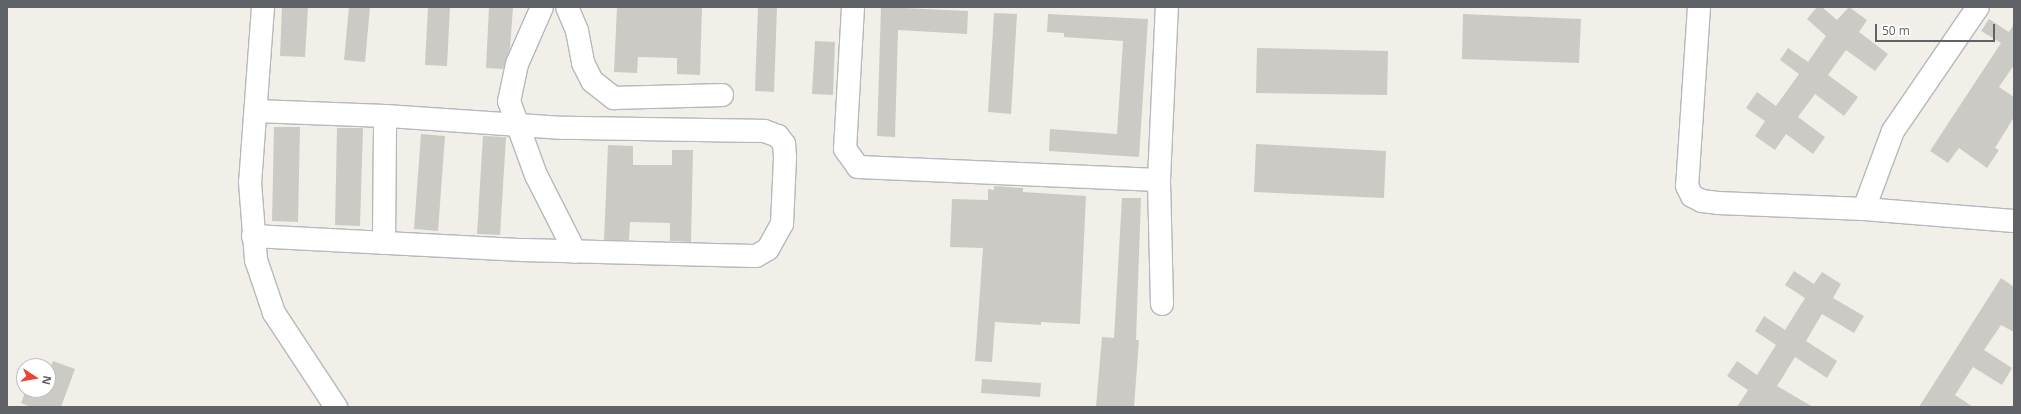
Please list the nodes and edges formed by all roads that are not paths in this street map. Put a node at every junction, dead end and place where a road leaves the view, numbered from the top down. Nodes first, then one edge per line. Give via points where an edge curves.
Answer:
1 (263, 7) edge
2 (542, 7) edge
3 (568, 7) edge
4 (853, 7) edge
5 (1167, 7) edge
6 (1699, 7) edge
7 (1978, 7) edge
8 (722, 95) dead end
9 (256, 111) junction
10 (385, 116) junction
11 (517, 125) junction
12 (1159, 180) junction
13 (1864, 209) junction
14 (2014, 221) edge
15 (253, 236) junction
16 (384, 243) junction
17 (575, 252) junction
18 (1162, 304) dead end
19 (336, 407) edge

1 - 9 street
2 - 11 street via 517,64 510,101
3 - 8 street via 577,31 583,63 592,82 614,98
4 - 12 street via 845,149 858,166
5 - 12 street
6 - 13 street via 1686,186 1692,196 1702,201 1718,203
7 - 13 street via 1893,131
9 - 10 street
9 - 15 street via 250,182
10 - 11 street
10 - 16 street
11 - 17 street via 536,175
11 - 17 street via 764,130 778,136 784,144 782,224 768,249 756,256
12 - 18 street
13 - 14 street
15 - 16 street
15 - 19 street via 259,273 274,313
16 - 17 street

